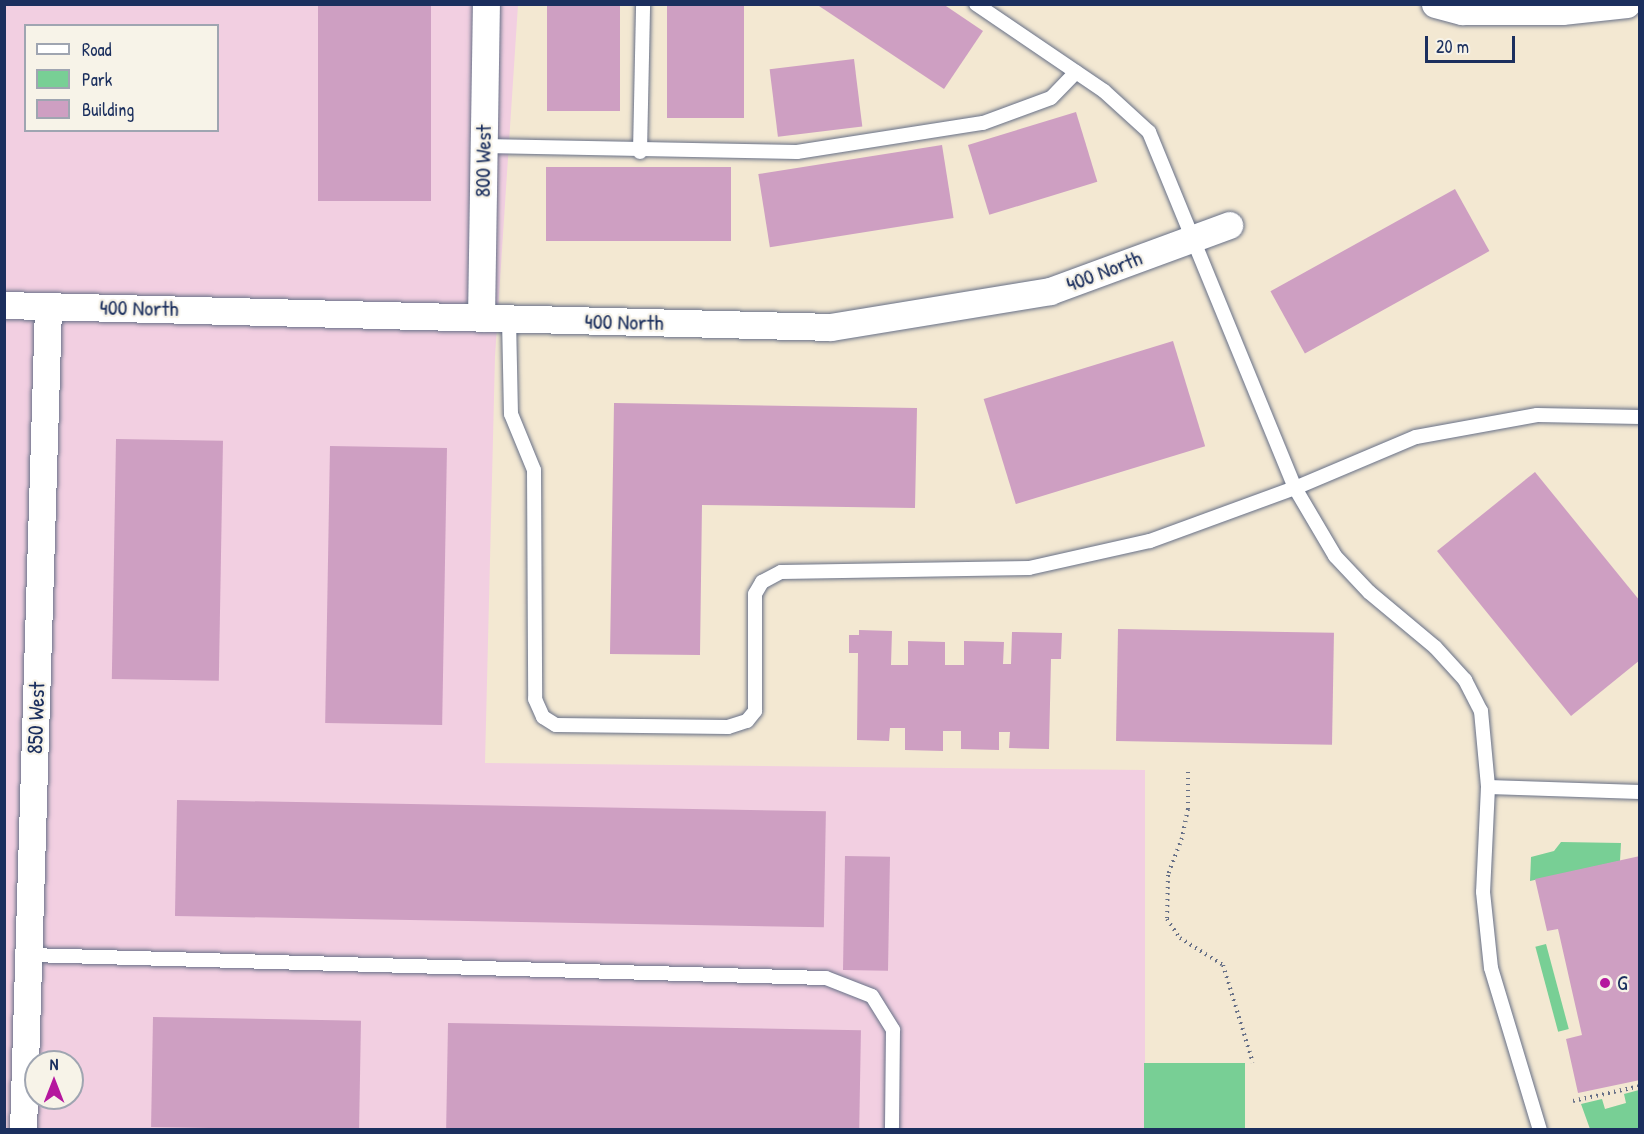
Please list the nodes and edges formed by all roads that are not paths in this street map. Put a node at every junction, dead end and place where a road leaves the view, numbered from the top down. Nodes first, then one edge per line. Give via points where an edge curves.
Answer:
1 (486, 4) edge
2 (643, 4) edge
3 (976, 4) edge
4 (1435, 4) edge
5 (1627, 4) edge
6 (1076, 72) junction
7 (484, 146) junction
8 (640, 152) junction
9 (1229, 225) dead end
10 (1194, 237) junction
11 (4, 305) edge
12 (48, 306) junction
13 (481, 318) junction
14 (509, 320) junction
15 (1640, 417) edge
16 (1295, 488) junction
17 (1488, 787) junction
18 (1640, 792) edge
19 (30, 955) junction
20 (23, 1130) edge
21 (892, 1130) edge
22 (1540, 1130) edge

1 - 7 street, 800 West
2 - 8 lane
3 - 6 lane
4 - 5 street via 1462,11 1562,11
6 - 8 lane via 1051,98 983,123 797,152
6 - 10 lane via 1104,91 1149,132
7 - 8 lane
7 - 13 street, 800 West
9 - 10 street, 400 North
10 - 14 street, 400 North via 1050,291 831,327
10 - 16 lane
11 - 12 street, 400 North
12 - 13 street, 400 North
12 - 19 street, 850 West
13 - 14 street, 400 North
14 - 16 lane via 512,414 534,470 535,699 543,717 556,725 728,727 747,721 755,711 755,594 762,582 781,572 1029,568 1150,541
15 - 16 lane via 1537,415 1416,436
16 - 17 lane via 1335,556 1465,680 1481,711
17 - 18 lane
17 - 22 lane via 1483,892 1491,968
19 - 20 street, 850 West
19 - 21 lane via 826,978 872,996 893,1030

